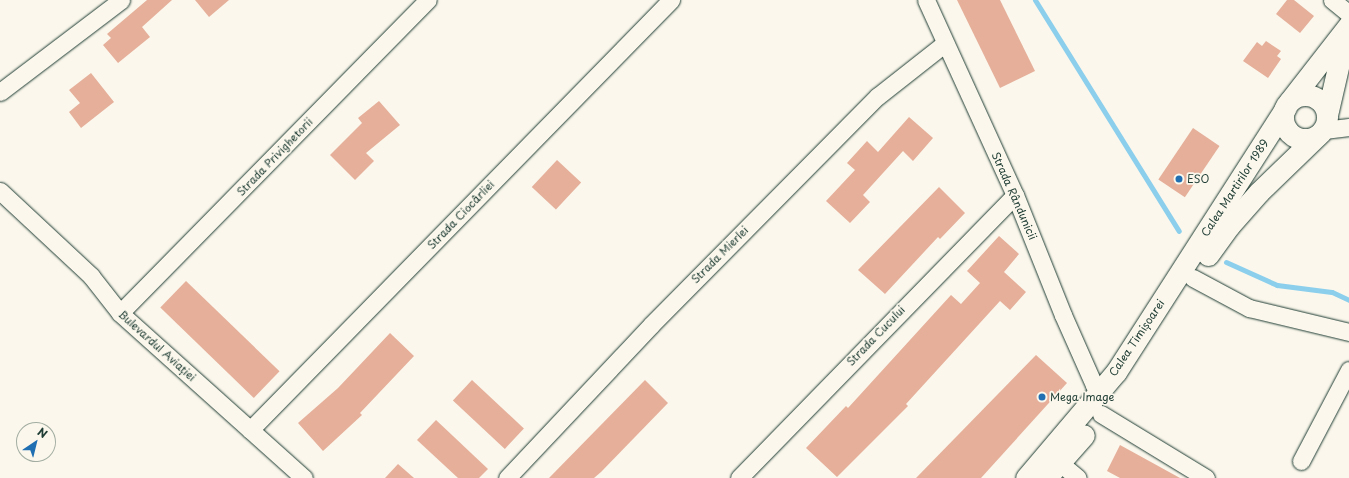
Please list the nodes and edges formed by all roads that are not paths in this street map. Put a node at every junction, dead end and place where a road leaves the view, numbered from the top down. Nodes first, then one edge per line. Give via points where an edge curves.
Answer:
1 (120, 0) edge
2 (428, 0) edge
3 (671, 0) edge
4 (926, 0) edge
5 (1332, 0) edge
6 (1349, 22) edge
7 (944, 44) junction
8 (0, 92) edge
9 (1288, 105) junction
10 (1349, 126) edge
11 (1323, 127) junction
12 (0, 191) edge
13 (1015, 195) junction
14 (1188, 273) junction
15 (120, 313) junction
16 (1349, 332) edge
17 (1349, 370) edge
18 (1100, 392) junction
19 (1101, 414) junction
20 (250, 430) junction
21 (1302, 461) dead end
22 (1060, 463) junction
23 (304, 478) edge
24 (507, 478) edge
25 (739, 478) edge
26 (1026, 478) edge
27 (1046, 478) edge
28 (1078, 478) edge
29 (1206, 478) edge

1 - 8 street
2 - 15 street, Strada Privighetorii
3 - 20 street, Strada Ciocârliei
4 - 7 street, Strada Rândunicii
5 - 6 street
6 - 9 main road, Calea Martirilor 1989
6 - 11 main road
7 - 13 street, Strada Rândunicii
7 - 24 street, Strada Mierlei via 878,96 651,325
9 - 11 main road via 1301,96 1314,98 1325,108
9 - 11 main road via 1284,121 1291,134 1304,139
9 - 14 main road, Calea Martirilor 1989
10 - 11 street
11 - 14 main road, Calea Martirilor 1989
12 - 15 street, Bulevardul Aviației via 91,276
13 - 18 street, Strada Rândunicii via 1063,315 1094,385
13 - 25 street, Strada Cucului
14 - 16 street via 1249,308
14 - 18 main road, Calea Timișoarei
14 - 19 main road, Calea Timișoarei
15 - 20 street, Bulevardul Aviației
17 - 21 street
18 - 26 main road, Calea Timișoarei
19 - 22 main road, Calea Timișoarei
19 - 29 street
20 - 23 street, Bulevardul Aviației
22 - 27 main road, Calea Timișoarei
22 - 28 street

